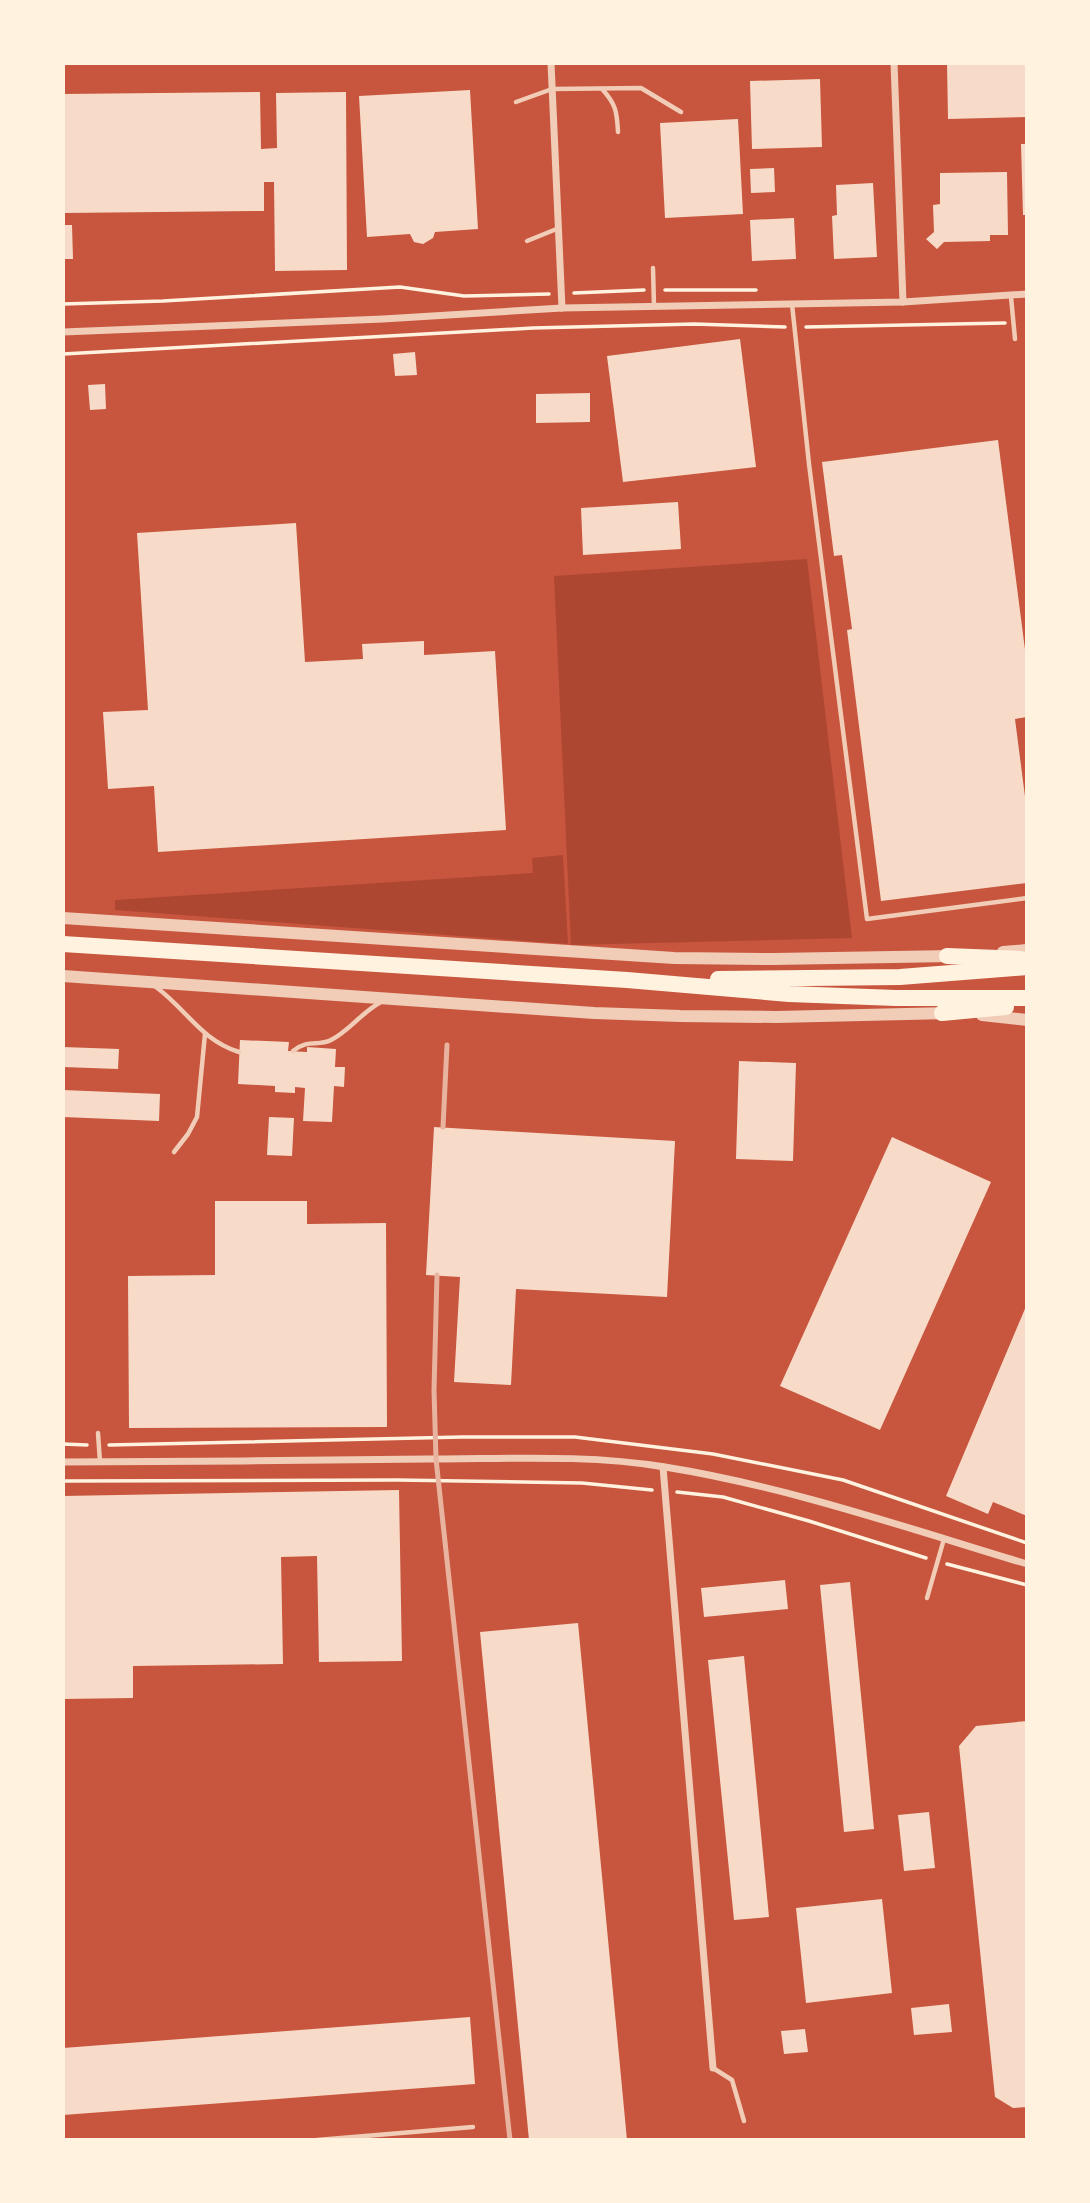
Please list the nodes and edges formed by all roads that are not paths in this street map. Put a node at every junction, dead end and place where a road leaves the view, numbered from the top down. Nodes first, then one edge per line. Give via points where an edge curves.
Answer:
1 (551, 63) edge
2 (894, 63) edge
3 (601, 88) junction
4 (552, 89) junction
5 (516, 103) dead end
6 (681, 112) dead end
7 (618, 132) dead end
8 (559, 227) junction
9 (527, 241) dead end
10 (653, 268) dead end
11 (1027, 294) edge
12 (1011, 296) junction
13 (903, 302) junction
14 (792, 303) junction
15 (654, 306) junction
16 (562, 309) junction
17 (63, 332) edge
18 (1015, 339) dead end
19 (1027, 898) edge
20 (63, 918) edge
21 (63, 944) edge
22 (1027, 950) edge
23 (947, 956) junction
24 (1027, 959) edge
25 (1027, 967) edge
26 (63, 976) edge
27 (627, 980) junction
28 (150, 982) junction
29 (388, 998) junction
30 (1027, 998) edge
31 (1027, 1005) edge
32 (942, 1013) junction
33 (1027, 1020) edge
34 (205, 1034) junction
35 (293, 1051) dead end
36 (239, 1052) dead end
37 (174, 1152) dead end
38 (97, 1433) dead end
39 (63, 1462) edge
40 (100, 1462) junction
41 (663, 1467) junction
42 (944, 1539) junction
43 (1027, 1564) edge
44 (927, 1598) dead end
45 (713, 2068) joint
46 (744, 2121) dead end
47 (473, 2127) dead end
48 (317, 2140) edge

1 - 4 street
2 - 13 street
3 - 4 lane
3 - 6 lane via 641,88
3 - 7 lane via 613,101
4 - 5 lane
4 - 8 street
8 - 9 lane
8 - 16 street
10 - 15 lane
11 - 12 street
12 - 13 street
12 - 18 lane
13 - 14 street
14 - 15 street
14 - 19 lane via 867,919
15 - 16 street
16 - 17 street
20 - 23 street via 674,958
21 - 27 highway
22 - 23 street
23 - 24 highway
25 - 27 highway via 901,977
26 - 28 street
27 - 30 highway via 789,994
28 - 29 street
28 - 34 lane
29 - 32 street via 680,1016
29 - 35 lane via 332,1040 307,1043
31 - 32 highway
32 - 33 street
34 - 36 lane
34 - 37 lane via 197,1117
38 - 40 lane
39 - 40 street
40 - 41 street via 492,1457
41 - 42 street via 827,1502
41 - 45 street
42 - 43 street
42 - 44 lane
45 - 46 lane via 732,2080
47 - 48 lane

